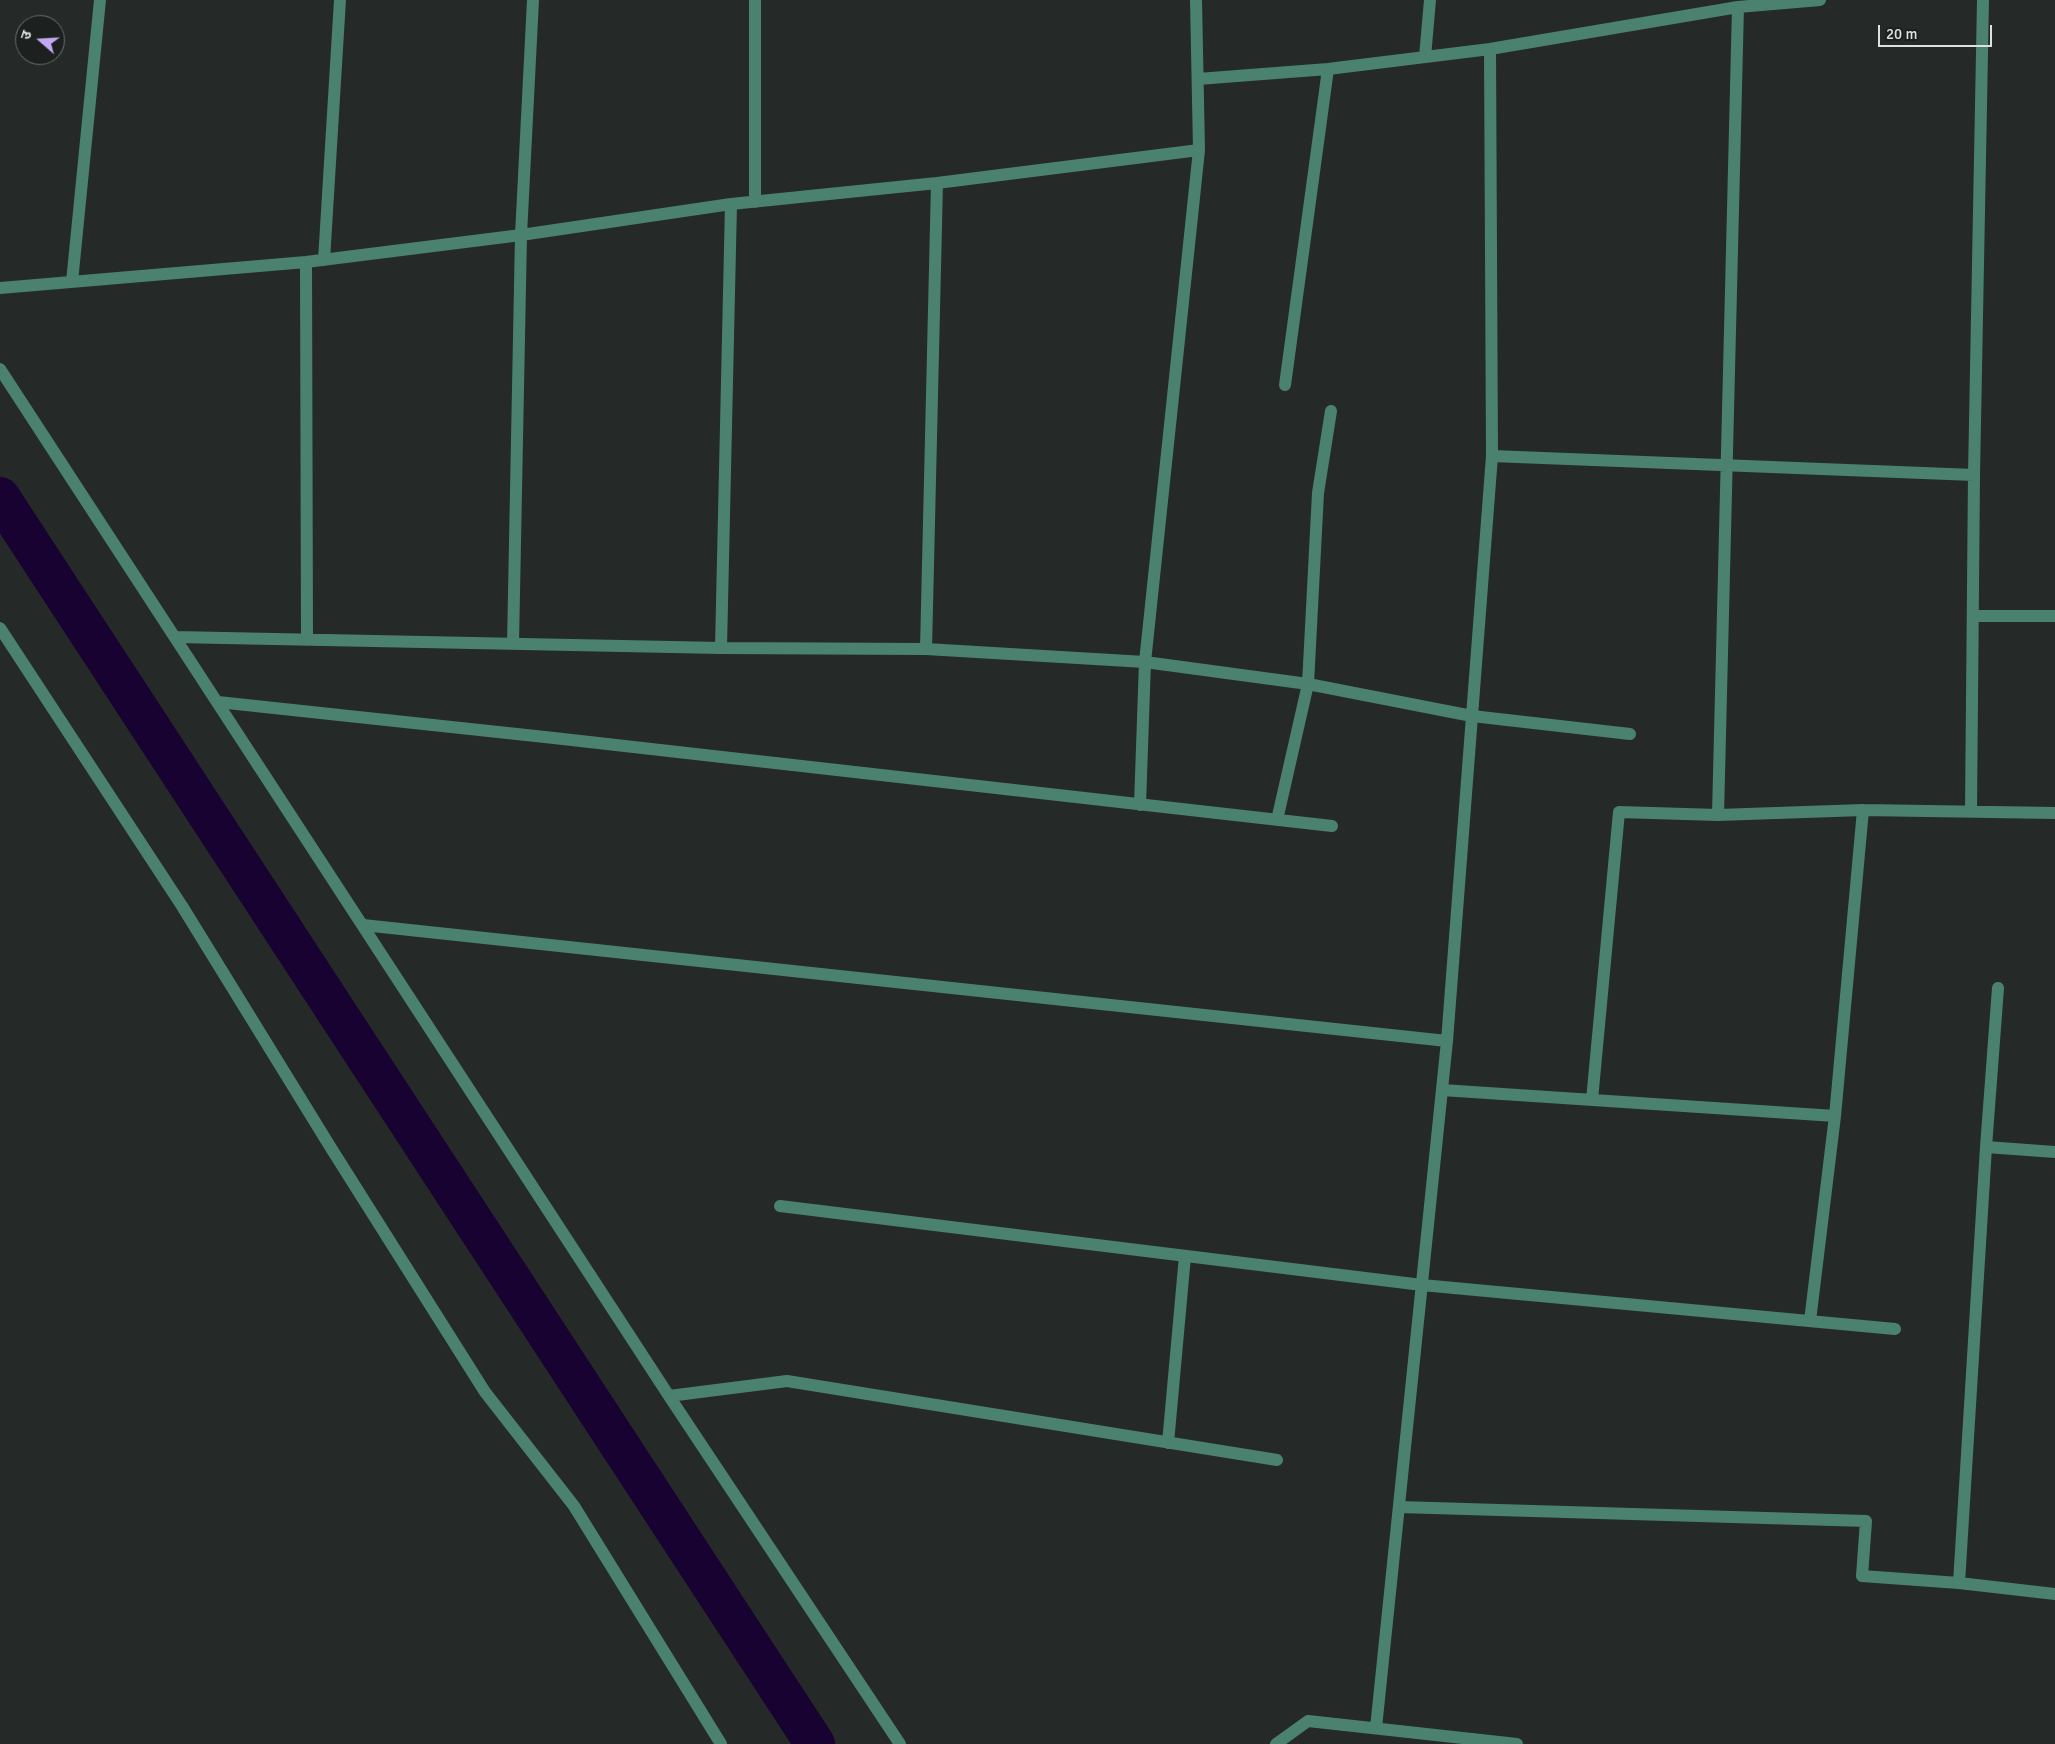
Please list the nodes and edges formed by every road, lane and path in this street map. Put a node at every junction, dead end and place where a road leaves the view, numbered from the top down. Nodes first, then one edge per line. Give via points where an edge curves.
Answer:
1 (100, 0) edge
2 (340, 0) edge
3 (533, 0) edge
4 (755, 0) edge
5 (1196, 0) edge
6 (1430, 0) edge
7 (1820, 0) edge
8 (1983, 0) edge
9 (1738, 7) junction
10 (1490, 49) junction
11 (1425, 57) junction
12 (1328, 69) junction
13 (1198, 79) junction
14 (1199, 150) junction
15 (937, 183) junction
16 (755, 202) junction
17 (731, 204) junction
18 (521, 235) junction
19 (324, 260) junction
20 (306, 262) junction
21 (72, 282) junction
22 (0, 288) edge
23 (0, 369) edge
24 (1285, 385) dead end
25 (1331, 411) dead end
26 (1492, 456) junction
27 (1726, 465) junction
28 (1974, 475) junction
29 (1973, 616) junction
30 (2055, 616) edge
31 (0, 628) edge
32 (175, 638) junction
33 (307, 640) junction
34 (513, 644) junction
35 (721, 648) junction
36 (926, 649) junction
37 (1145, 662) junction
38 (1308, 684) junction
39 (218, 702) junction
40 (1472, 716) junction
41 (1630, 734) dead end
42 (1140, 805) junction
43 (1863, 810) junction
44 (1971, 811) junction
45 (2055, 813) edge
46 (1718, 815) junction
47 (1277, 820) junction
48 (1332, 826) dead end
49 (363, 925) junction
50 (1998, 988) dead end
51 (1447, 1041) junction
52 (1442, 1090) junction
53 (1592, 1100) junction
54 (1836, 1116) junction
55 (1986, 1147) junction
56 (2055, 1152) edge
57 (780, 1206) dead end
58 (1185, 1256) junction
59 (1422, 1285) junction
60 (1810, 1321) junction
61 (1895, 1329) dead end
62 (669, 1396) junction
63 (1168, 1443) junction
64 (1277, 1460) dead end
65 (1399, 1507) junction
66 (1959, 1583) junction
67 (2055, 1594) edge
68 (1376, 1728) junction
69 (722, 1744) edge
70 (900, 1744) edge
71 (1276, 1744) edge
72 (1517, 1744) edge

1 - 21 street
2 - 19 street
3 - 18 street
4 - 16 street
5 - 13 street
6 - 11 street
7 - 9 street
8 - 28 street
9 - 10 street
9 - 27 street
10 - 11 street
10 - 26 street
11 - 12 street
12 - 13 street
12 - 24 street
13 - 14 street
14 - 15 street
14 - 37 street
15 - 16 street
15 - 36 street
16 - 17 street
17 - 18 street
17 - 35 street
18 - 19 street
18 - 34 street
19 - 20 street
20 - 21 street
20 - 33 street
21 - 22 street
23 - 32 street
25 - 38 street via 1318,492
26 - 27 street
26 - 40 street
27 - 28 street
27 - 46 street
28 - 29 street
29 - 30 street
29 - 44 street
31 - 69 street via 182,906 485,1392 574,1506
32 - 33 street
32 - 39 street
33 - 34 street
34 - 35 street
35 - 36 street
36 - 37 street
37 - 38 street
37 - 42 street
38 - 40 street
38 - 47 street
39 - 42 street
39 - 49 street
40 - 41 street
40 - 51 street
42 - 47 street
43 - 44 street
43 - 46 street
43 - 54 street
44 - 45 street
46 - 53 street via 1619,812
47 - 48 street
49 - 51 street
49 - 62 street
50 - 55 street
51 - 52 street
52 - 53 street
52 - 59 street
53 - 54 street
54 - 60 street
55 - 56 street
55 - 66 street
57 - 58 street
58 - 59 street
58 - 63 street
59 - 60 street
59 - 65 street
60 - 61 street
62 - 63 street via 788,1381
62 - 70 street
63 - 64 street
65 - 66 street via 1866,1521 1862,1576
65 - 68 street
66 - 67 street
68 - 71 street via 1308,1721
68 - 72 street

